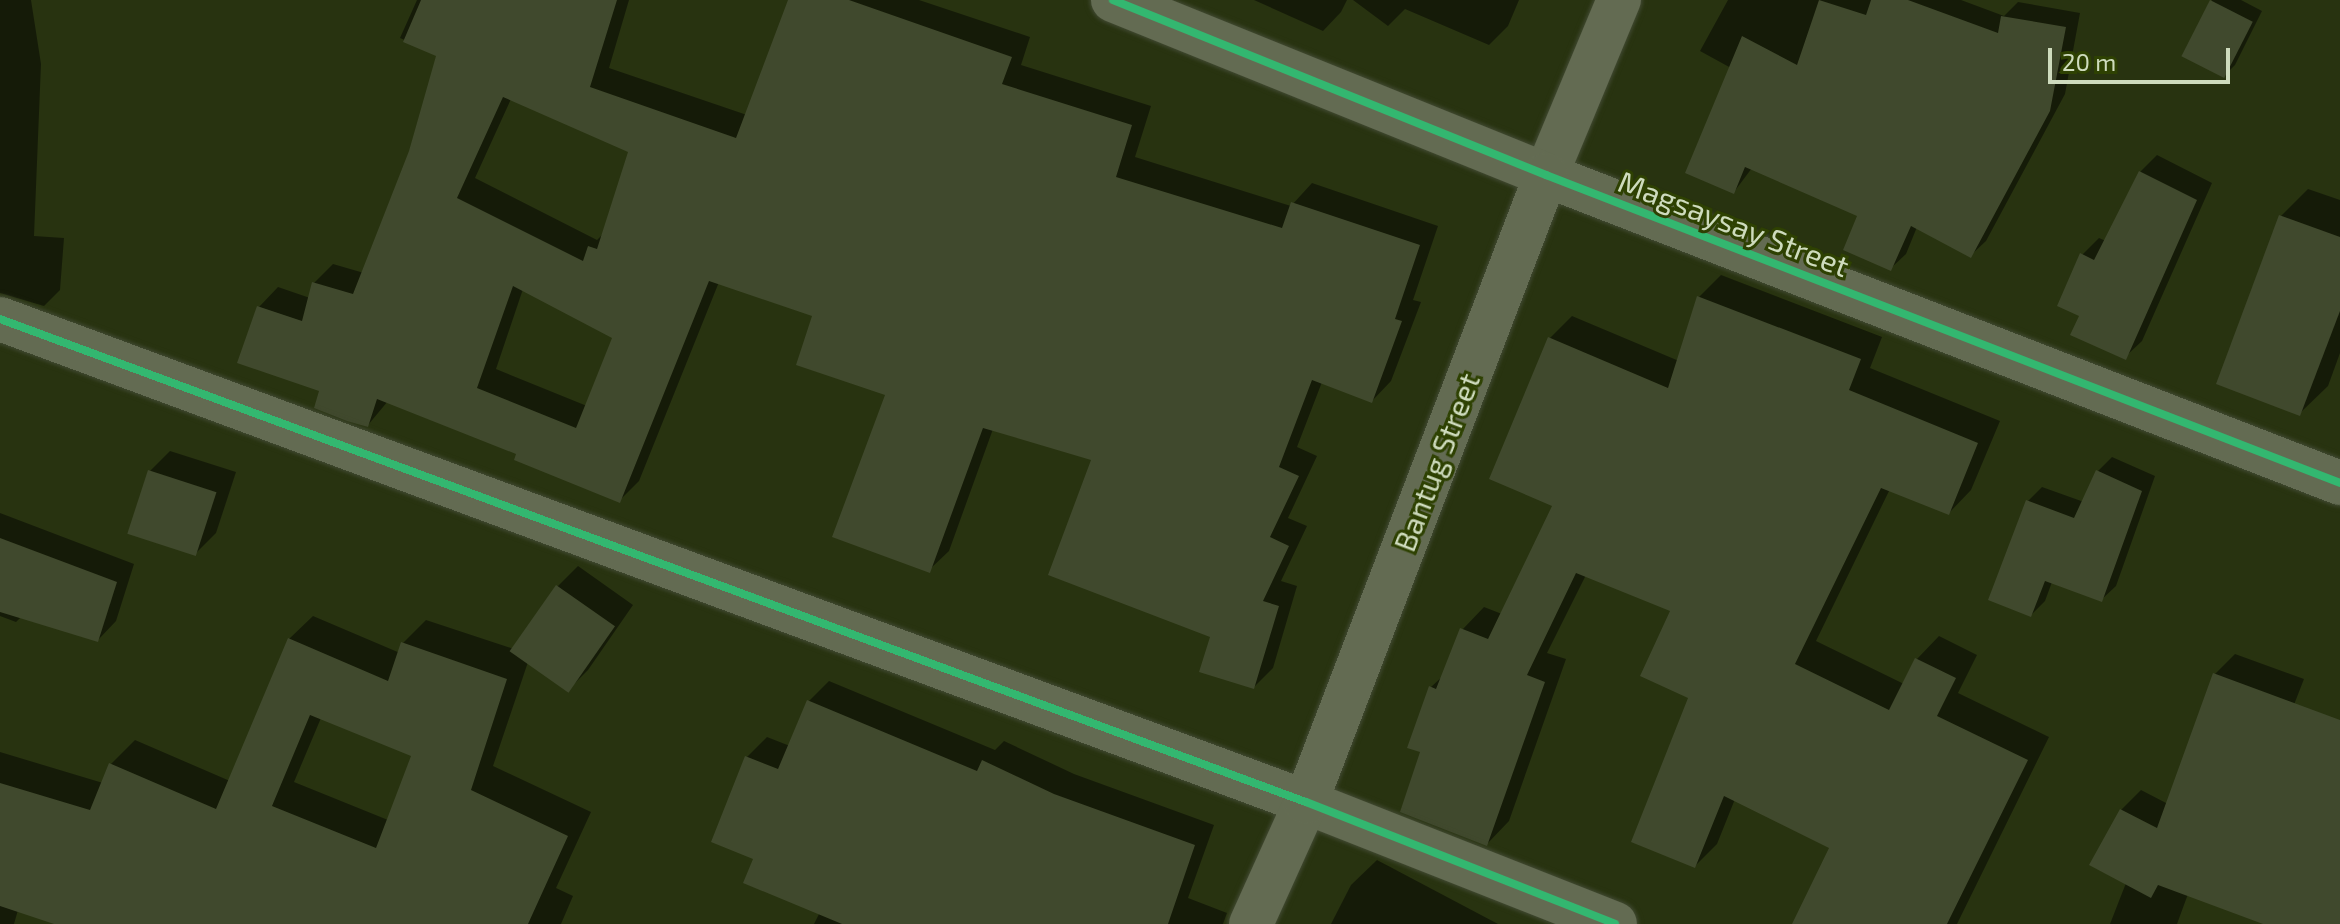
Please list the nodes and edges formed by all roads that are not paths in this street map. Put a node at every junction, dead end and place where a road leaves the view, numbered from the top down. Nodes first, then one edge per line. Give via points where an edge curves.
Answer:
1 (1113, 0) edge
2 (1619, 0) edge
3 (1546, 175) junction
4 (0, 319) edge
5 (2340, 483) edge
6 (1306, 802) junction
7 (1251, 924) edge
8 (1615, 924) edge

1 - 3 street, Magsaysay Street
2 - 3 street, Bantug Street
3 - 5 street, Magsaysay Street
3 - 6 street, Bantug Street
4 - 6 street
6 - 7 street, Bantug Street
6 - 8 street

